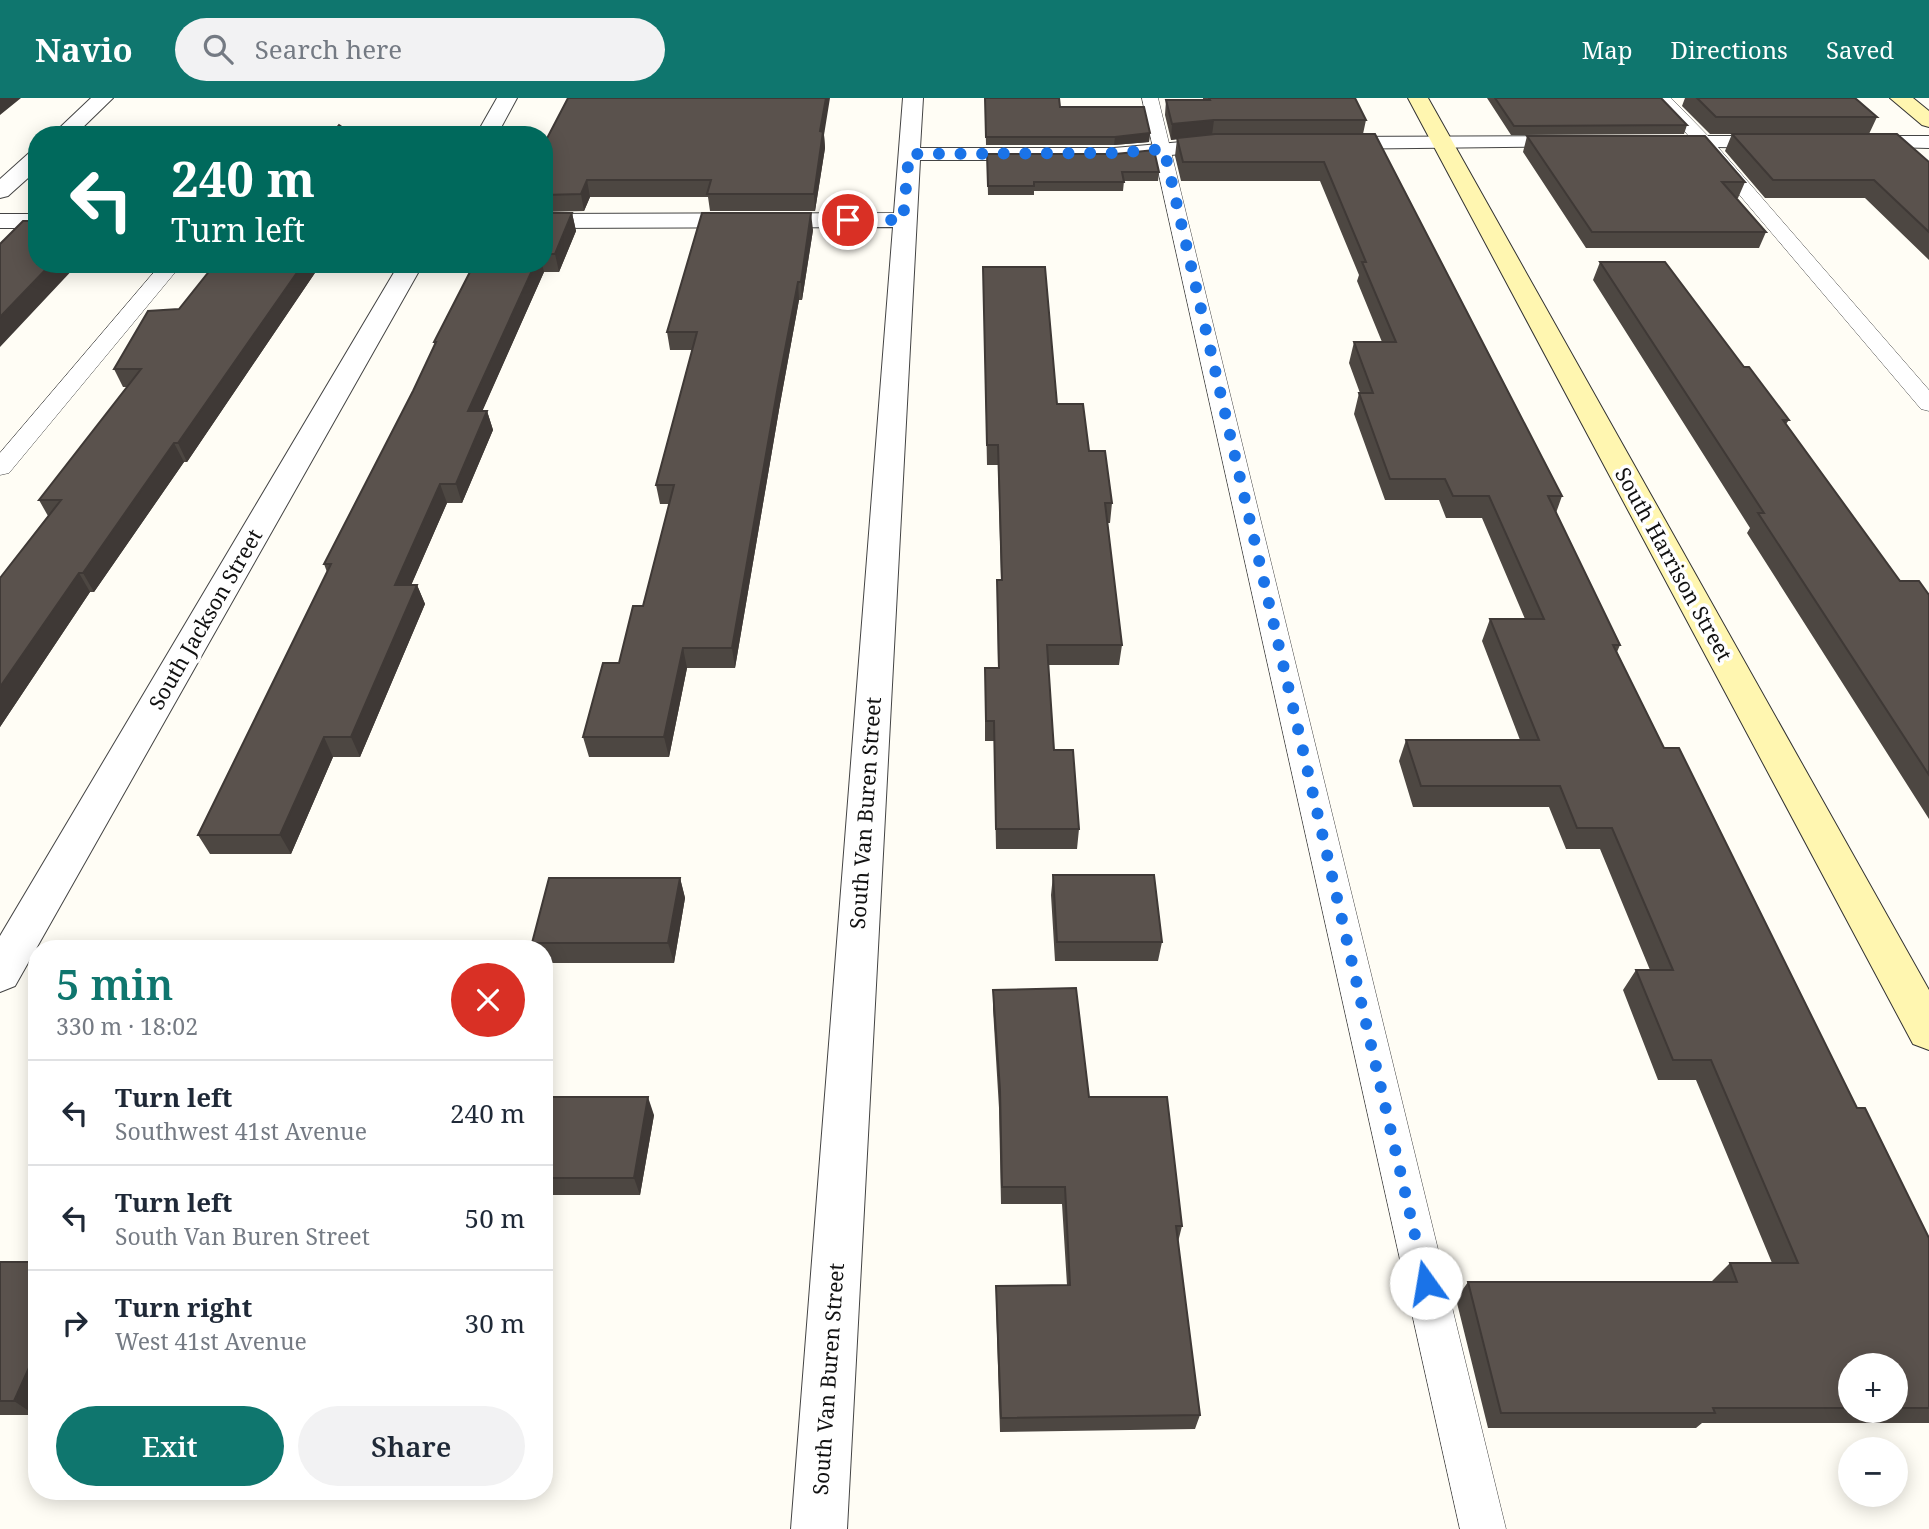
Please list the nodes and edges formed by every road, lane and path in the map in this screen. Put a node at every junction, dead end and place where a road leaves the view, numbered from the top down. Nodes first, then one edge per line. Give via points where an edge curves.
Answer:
1 (103, 98) edge
2 (508, 98) edge
3 (913, 98) edge
4 (1150, 98) edge
5 (1418, 98) edge
6 (1662, 98) edge
7 (1900, 98) edge
8 (1929, 121) edge
9 (72, 126) edge
10 (491, 126) edge
11 (1444, 142) junction
12 (1595, 142) edge
13 (1636, 142) edge
14 (1704, 142) junction
15 (1797, 142) edge
16 (1836, 142) edge
17 (1929, 142) edge
18 (1308, 143) edge
19 (1253, 144) edge
20 (1164, 149) junction
21 (909, 154) junction
22 (28, 166) edge
23 (0, 191) edge
24 (903, 220) junction
25 (0, 221) edge
26 (28, 221) edge
27 (553, 221) edge
28 (164, 273) edge
29 (406, 273) edge
30 (1929, 404) edge
31 (0, 468) edge
32 (0, 974) edge
33 (1929, 1031) edge
34 (819, 1529) edge
35 (1483, 1529) edge

1 - 9 street
2 - 10 street
3 - 21 street, South Van Buren Street
4 - 20 lane
5 - 11 street, South Harrison Street
6 - 14 lane
7 - 8 street
11 - 12 street
11 - 18 street
11 - 33 street, South Harrison Street
13 - 14 street
14 - 15 street
14 - 30 lane
16 - 17 street
19 - 20 street
20 - 21 street
20 - 35 lane
21 - 24 street, South Van Buren Street
22 - 23 street
24 - 27 street
24 - 34 street, South Van Buren Street
25 - 26 street
28 - 31 lane
29 - 32 street, South Jackson Street

